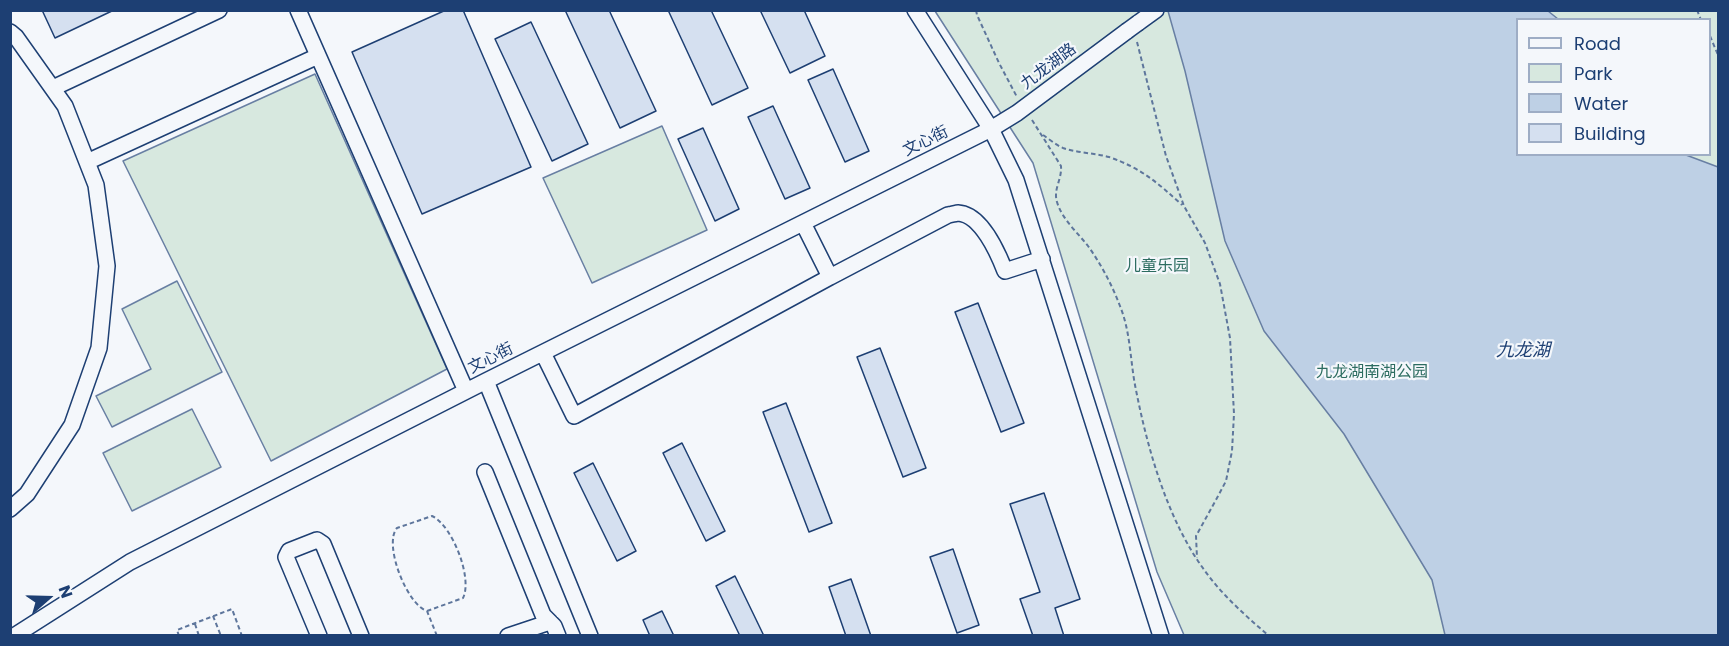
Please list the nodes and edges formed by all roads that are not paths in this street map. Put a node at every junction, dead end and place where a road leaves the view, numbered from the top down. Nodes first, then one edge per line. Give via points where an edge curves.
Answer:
1 (219, 10) edge
2 (298, 10) edge
3 (915, 10) edge
4 (1156, 10) edge
5 (10, 32) edge
6 (318, 56) junction
7 (53, 88) junction
8 (992, 129) junction
9 (87, 162) junction
10 (803, 223) junction
11 (1042, 259) junction
12 (830, 277) junction
13 (543, 353) junction
14 (486, 381) junction
15 (466, 391) junction
16 (485, 472) dead end
17 (10, 510) edge
18 (554, 629) edge
19 (14, 636) edge
20 (319, 636) edge
21 (361, 636) edge
22 (508, 636) edge
23 (590, 636) edge
24 (1161, 636) edge

1 - 7 street
2 - 6 street
3 - 8 street
4 - 8 street, 九龙湖路 via 1134,32
5 - 7 street
6 - 9 street
6 - 15 street
7 - 9 street via 65,106
8 - 10 street, 文心街
8 - 11 street via 1016,180
9 - 17 street via 96,185 107,266 99,348 72,425 27,494
10 - 12 street
10 - 13 street, 文心街
11 - 12 street via 1005,271 986,233 974,219 958,213
11 - 24 street
12 - 13 street via 574,416
13 - 14 street, 文心街
14 - 15 street, 文心街
14 - 23 street
15 - 19 street, 文心街 via 130,562
16 - 18 street via 543,615
18 - 22 street
20 - 21 street via 286,557 289,551 317,540 323,544

